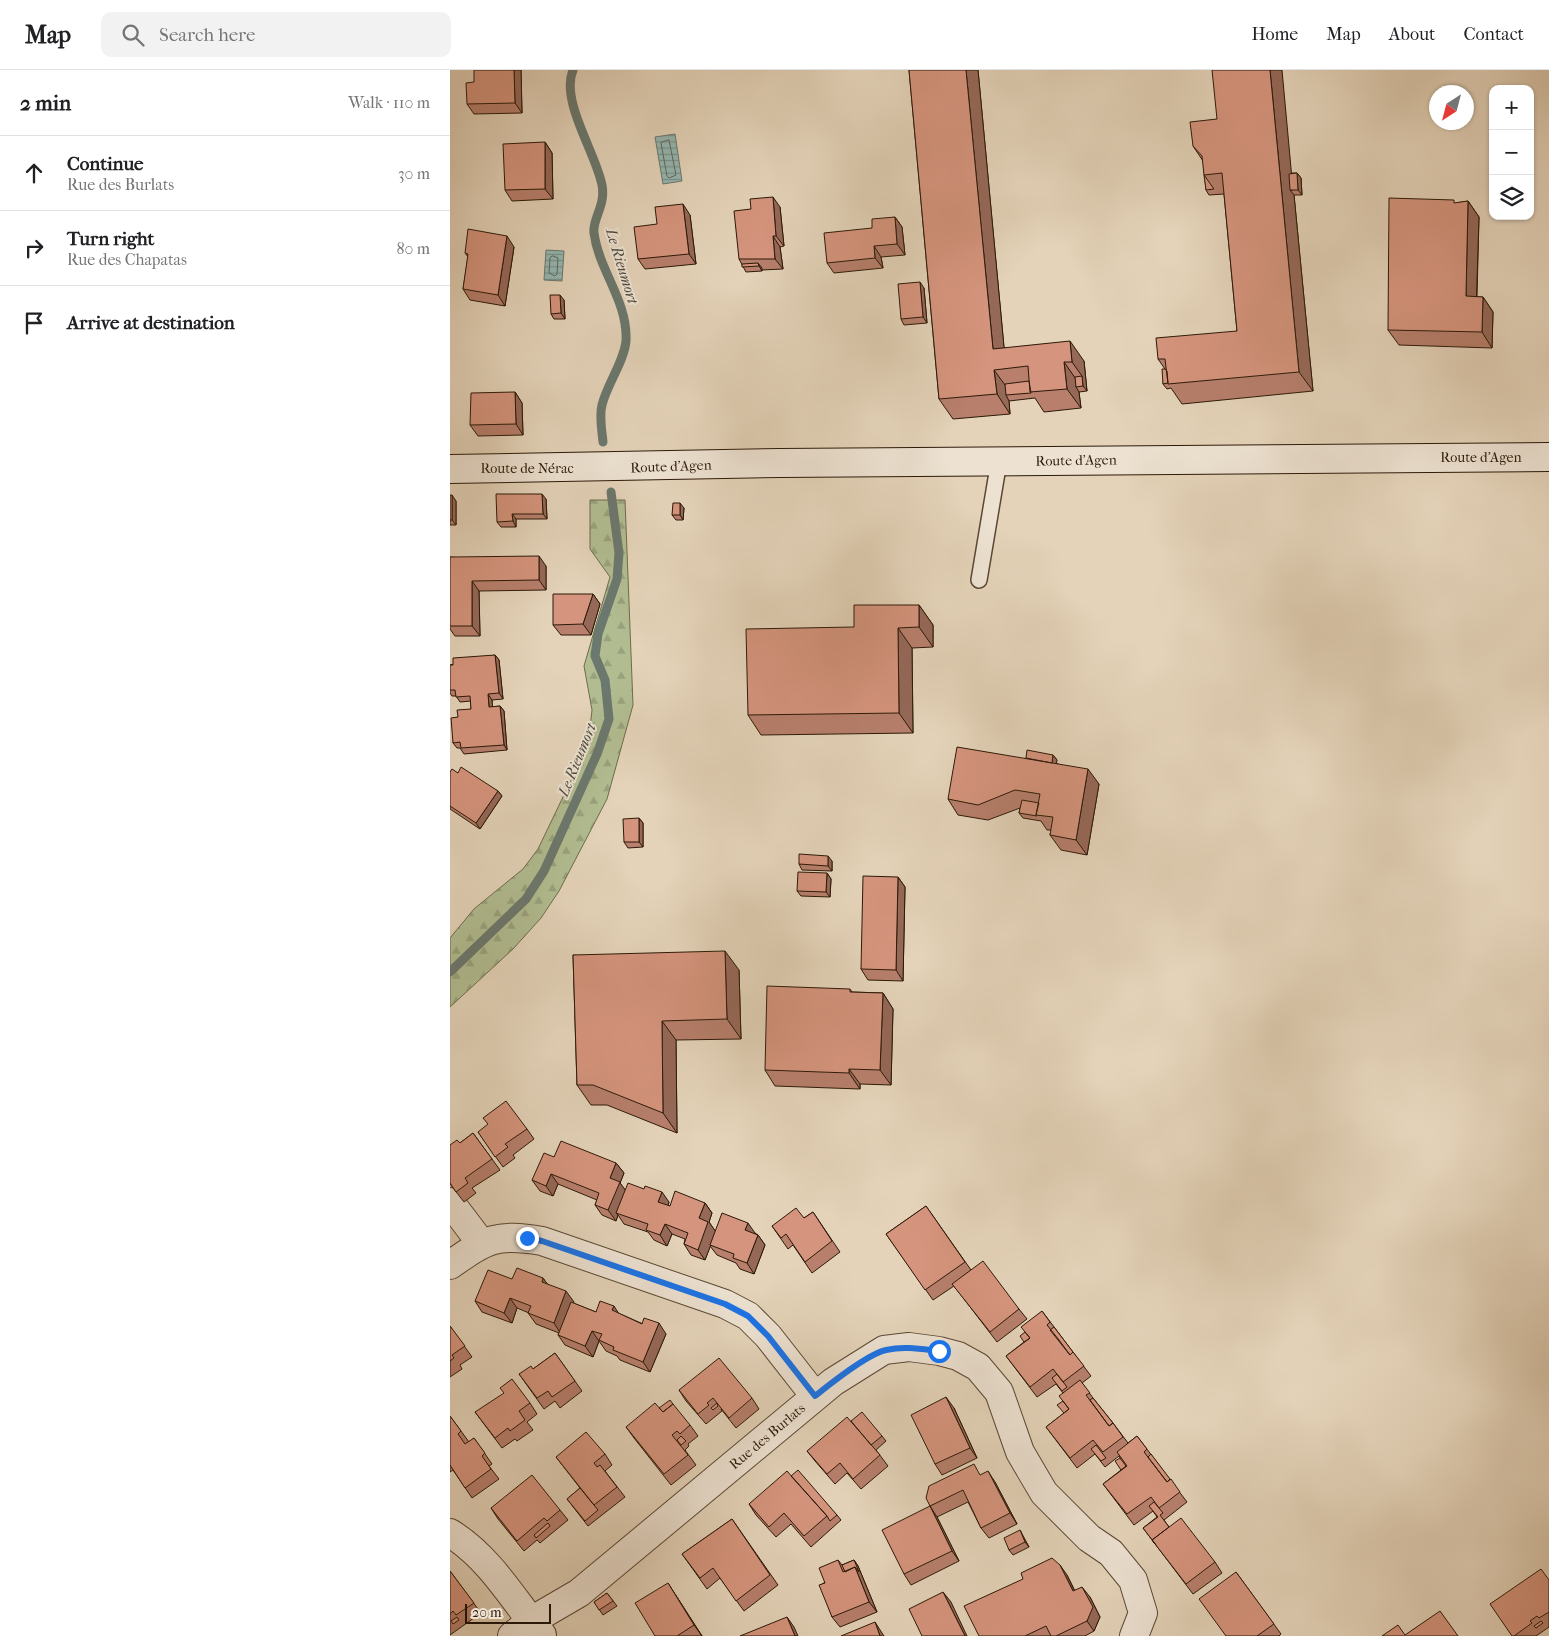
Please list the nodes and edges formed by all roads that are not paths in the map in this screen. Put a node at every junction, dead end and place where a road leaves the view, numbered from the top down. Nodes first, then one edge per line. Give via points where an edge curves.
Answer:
1 (1549, 457) edge
2 (999, 461) junction
3 (450, 468) edge
4 (603, 468) joint
5 (979, 580) dead end
6 (450, 1202) edge
7 (481, 1243) junction
8 (450, 1265) edge
9 (815, 1396) junction
10 (450, 1533) edge
11 (528, 1631) edge
12 (1134, 1636) edge

1 - 2 street, Route d'Agen
2 - 4 street, Route d'Agen
2 - 5 lane
3 - 4 street, Route de Nérac
6 - 7 street
7 - 8 street
7 - 9 street via 512,1236 542,1241 725,1304 748,1316 768,1336
9 - 11 street, Rue des Burlats
9 - 12 street, Rue des Burlats via 884,1350 909,1347 939,1351 958,1356 978,1367 999,1392 1020,1452 1044,1493 1090,1538 1111,1553 1133,1580 1143,1613
10 - 11 street via 475,1551 494,1571

